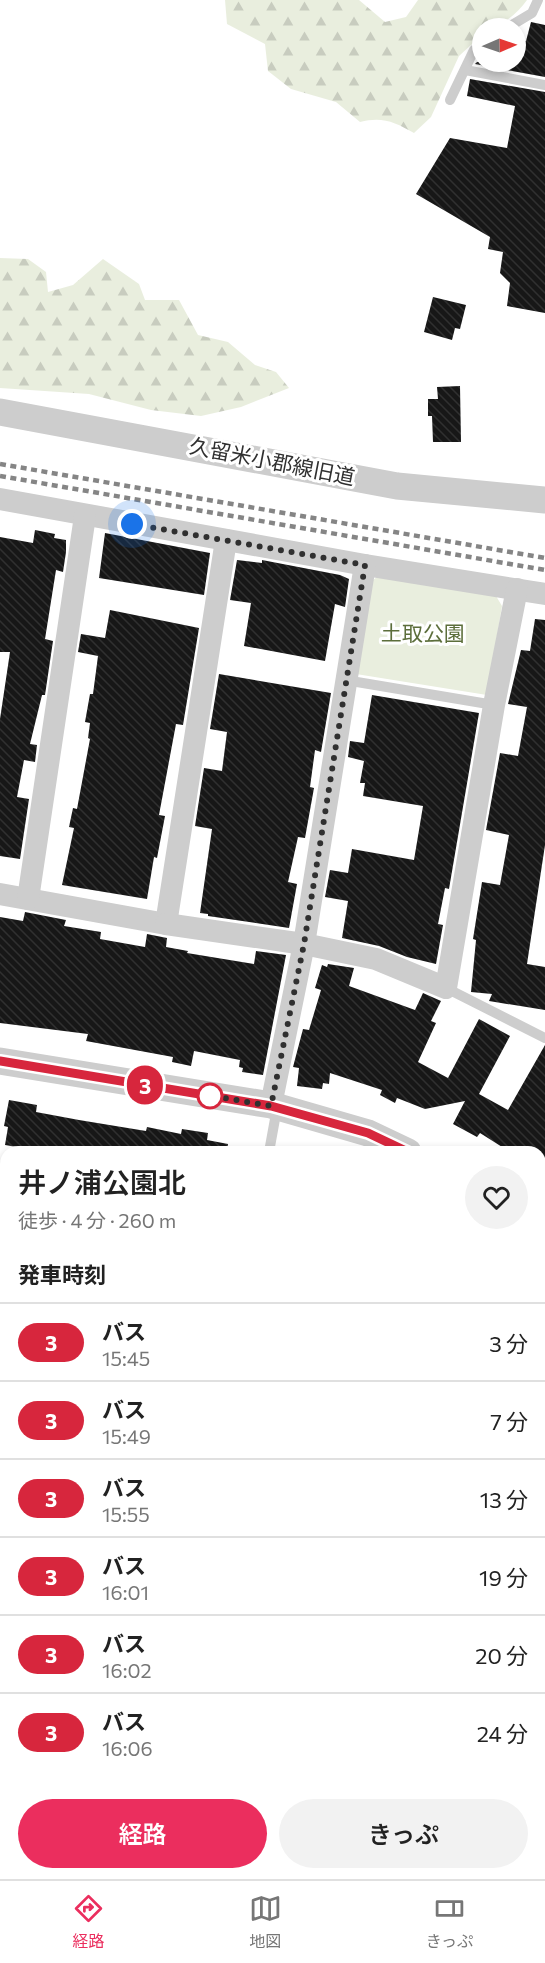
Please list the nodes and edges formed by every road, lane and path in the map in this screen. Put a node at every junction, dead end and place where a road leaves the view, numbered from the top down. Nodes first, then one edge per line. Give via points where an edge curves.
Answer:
1 (538, 0) edge
2 (524, 18) edge
3 (472, 54) edge
4 (465, 70) junction
5 (545, 86) edge
6 (450, 100) dead end
7 (0, 412) edge
8 (0, 499) edge
9 (545, 500) edge
10 (85, 516) junction
11 (226, 540) junction
12 (365, 565) junction
13 (517, 589) junction
14 (545, 594) edge
15 (345, 680) junction
16 (494, 705) junction
17 (0, 894) edge
18 (28, 899) junction
19 (166, 924) junction
20 (304, 944) junction
21 (446, 988) junction
22 (545, 1038) edge
23 (0, 1061) edge
24 (274, 1106) junction
25 (270, 1146) edge
26 (395, 1146) edge

1 - 2 lane via 532,13
3 - 4 lane
4 - 5 lane
4 - 6 lane
7 - 9 street, 久留米小郡線旧道 via 398,486
8 - 10 street
10 - 11 street
10 - 18 street
11 - 12 street
11 - 19 street
12 - 13 street
12 - 15 street
13 - 14 street
13 - 16 street
15 - 16 lane
15 - 20 street
16 - 21 street
17 - 18 street
18 - 19 street
19 - 20 street
20 - 21 street via 376,959
20 - 24 street
21 - 22 lane
23 - 24 street
24 - 25 lane
24 - 26 street via 368,1133

